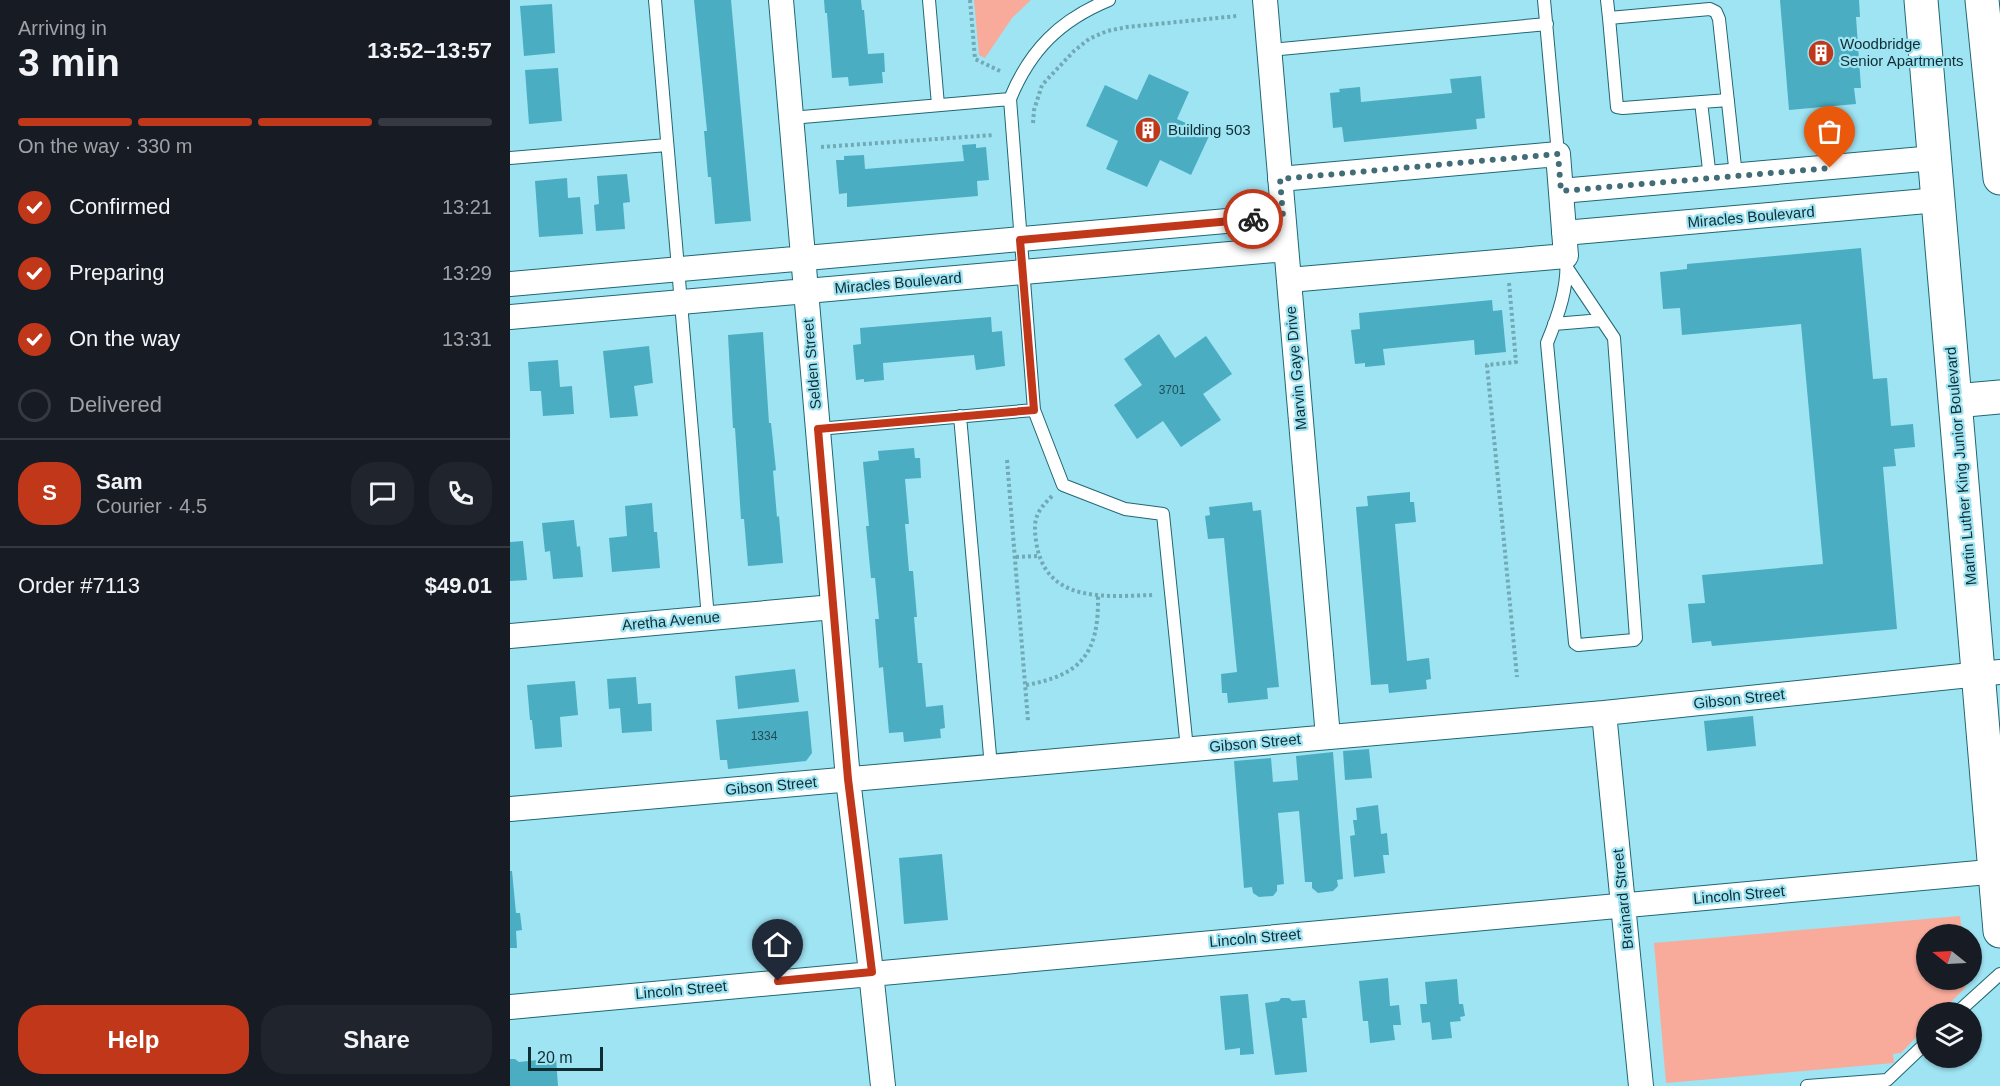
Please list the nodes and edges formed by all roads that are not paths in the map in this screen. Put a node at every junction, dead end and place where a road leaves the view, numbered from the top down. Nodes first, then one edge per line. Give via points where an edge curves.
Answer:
1 (655, 0) edge
2 (781, 0) edge
3 (929, 0) edge
4 (1109, 0) edge
5 (1265, 0) edge
6 (1545, 0) edge
7 (1607, 0) edge
8 (1921, 0) edge
9 (1982, 0) edge
10 (1609, 18) junction
11 (1547, 24) junction
12 (1269, 50) junction
13 (1010, 99) junction
14 (1728, 100) junction
15 (1701, 102) junction
16 (938, 105) junction
17 (791, 118) junction
18 (667, 145) junction
19 (1558, 154) junction
20 (510, 158) edge
21 (1934, 158) junction
22 (1736, 176) junction
23 (1710, 178) junction
24 (2000, 178) edge
25 (1280, 179) junction
26 (1561, 191) junction
27 (1938, 200) junction
28 (1283, 216) junction
29 (1020, 240) junction
30 (1286, 249) junction
31 (1566, 252) junction
32 (803, 258) junction
33 (678, 270) junction
34 (1022, 272) junction
35 (1289, 280) junction
36 (510, 284) edge
37 (806, 291) junction
38 (681, 302) junction
39 (510, 317) edge
40 (1602, 320) junction
41 (1554, 324) junction
42 (2000, 397) edge
43 (1955, 401) junction
44 (1034, 410) junction
45 (960, 416) junction
46 (818, 429) junction
47 (833, 607) junction
48 (708, 618) junction
49 (510, 636) edge
50 (1989, 673) edge
51 (1604, 713) junction
52 (1328, 737) junction
53 (1187, 749) junction
54 (991, 766) junction
55 (848, 779) junction
56 (510, 809) edge
57 (1997, 871) edge
58 (1623, 906) junction
59 (2000, 931) edge
60 (872, 972) junction
61 (2000, 974) edge
62 (1970, 1002) edge
63 (510, 1007) edge
64 (1916, 1052) edge
65 (883, 1086) edge
66 (1641, 1086) edge
67 (1807, 1086) edge

1 - 18 lane
2 - 17 street, Selden Street
3 - 16 lane
4 - 13 lane via 1084,10 1057,29 1027,63
5 - 12 street, Marvin Gaye Drive
6 - 11 lane
7 - 10 lane
8 - 21 main road, Martin Luther King Junior Boulevard
9 - 24 main road
10 - 14 lane via 1710,9 1716,12
10 - 15 lane via 1617,107
11 - 12 lane
11 - 19 lane
12 - 25 street, Marvin Gaye Drive
13 - 16 lane
13 - 29 lane
14 - 15 lane
14 - 22 lane
15 - 23 lane
16 - 17 lane
17 - 32 street, Selden Street
18 - 20 lane
18 - 33 lane
19 - 25 street
19 - 26 street
21 - 22 street
21 - 27 main road, Martin Luther King Junior Boulevard
22 - 23 street
23 - 26 street
25 - 28 street, Marvin Gaye Drive
26 - 31 street
27 - 31 street, Miracles Boulevard
27 - 43 main road, Martin Luther King Junior Boulevard
28 - 29 street
28 - 30 street, Marvin Gaye Drive
29 - 32 street
29 - 34 lane
30 - 34 street, Miracles Boulevard
30 - 35 street, Marvin Gaye Drive
31 - 35 street, Miracles Boulevard
31 - 40 lane
31 - 41 lane via 1560,309
32 - 33 street
32 - 37 street, Selden Street
33 - 36 street
33 - 38 lane
34 - 37 street, Miracles Boulevard
34 - 44 lane
35 - 52 street, Marvin Gaye Drive
37 - 38 street, Miracles Boulevard
37 - 46 street, Selden Street
38 - 39 street, Miracles Boulevard
38 - 48 lane
40 - 41 lane
40 - 41 lane via 1614,338 1636,638 1578,645 1547,343
42 - 43 main road
43 - 50 main road, Martin Luther King Junior Boulevard
44 - 45 lane
44 - 53 lane via 1063,485 1125,509 1163,514
45 - 46 lane
45 - 54 lane
46 - 47 street, Selden Street
47 - 48 street, Aretha Avenue
47 - 55 street, Selden Street
48 - 49 street, Aretha Avenue
50 - 51 street, Gibson Street
50 - 57 main road, Martin Luther King Junior Boulevard
51 - 52 street, Gibson Street
51 - 58 street, Brainard Street
52 - 53 street, Gibson Street
53 - 54 street, Gibson Street
54 - 55 street, Gibson Street
55 - 56 street, Gibson Street
55 - 60 street, Selden Street
57 - 58 street, Lincoln Street
57 - 59 main road, Martin Luther King Junior Boulevard
58 - 60 street, Lincoln Street
58 - 66 street, Brainard Street
60 - 63 street, Lincoln Street
60 - 65 street, Selden Street
61 - 62 lane
64 - 67 lane via 1887,1080

